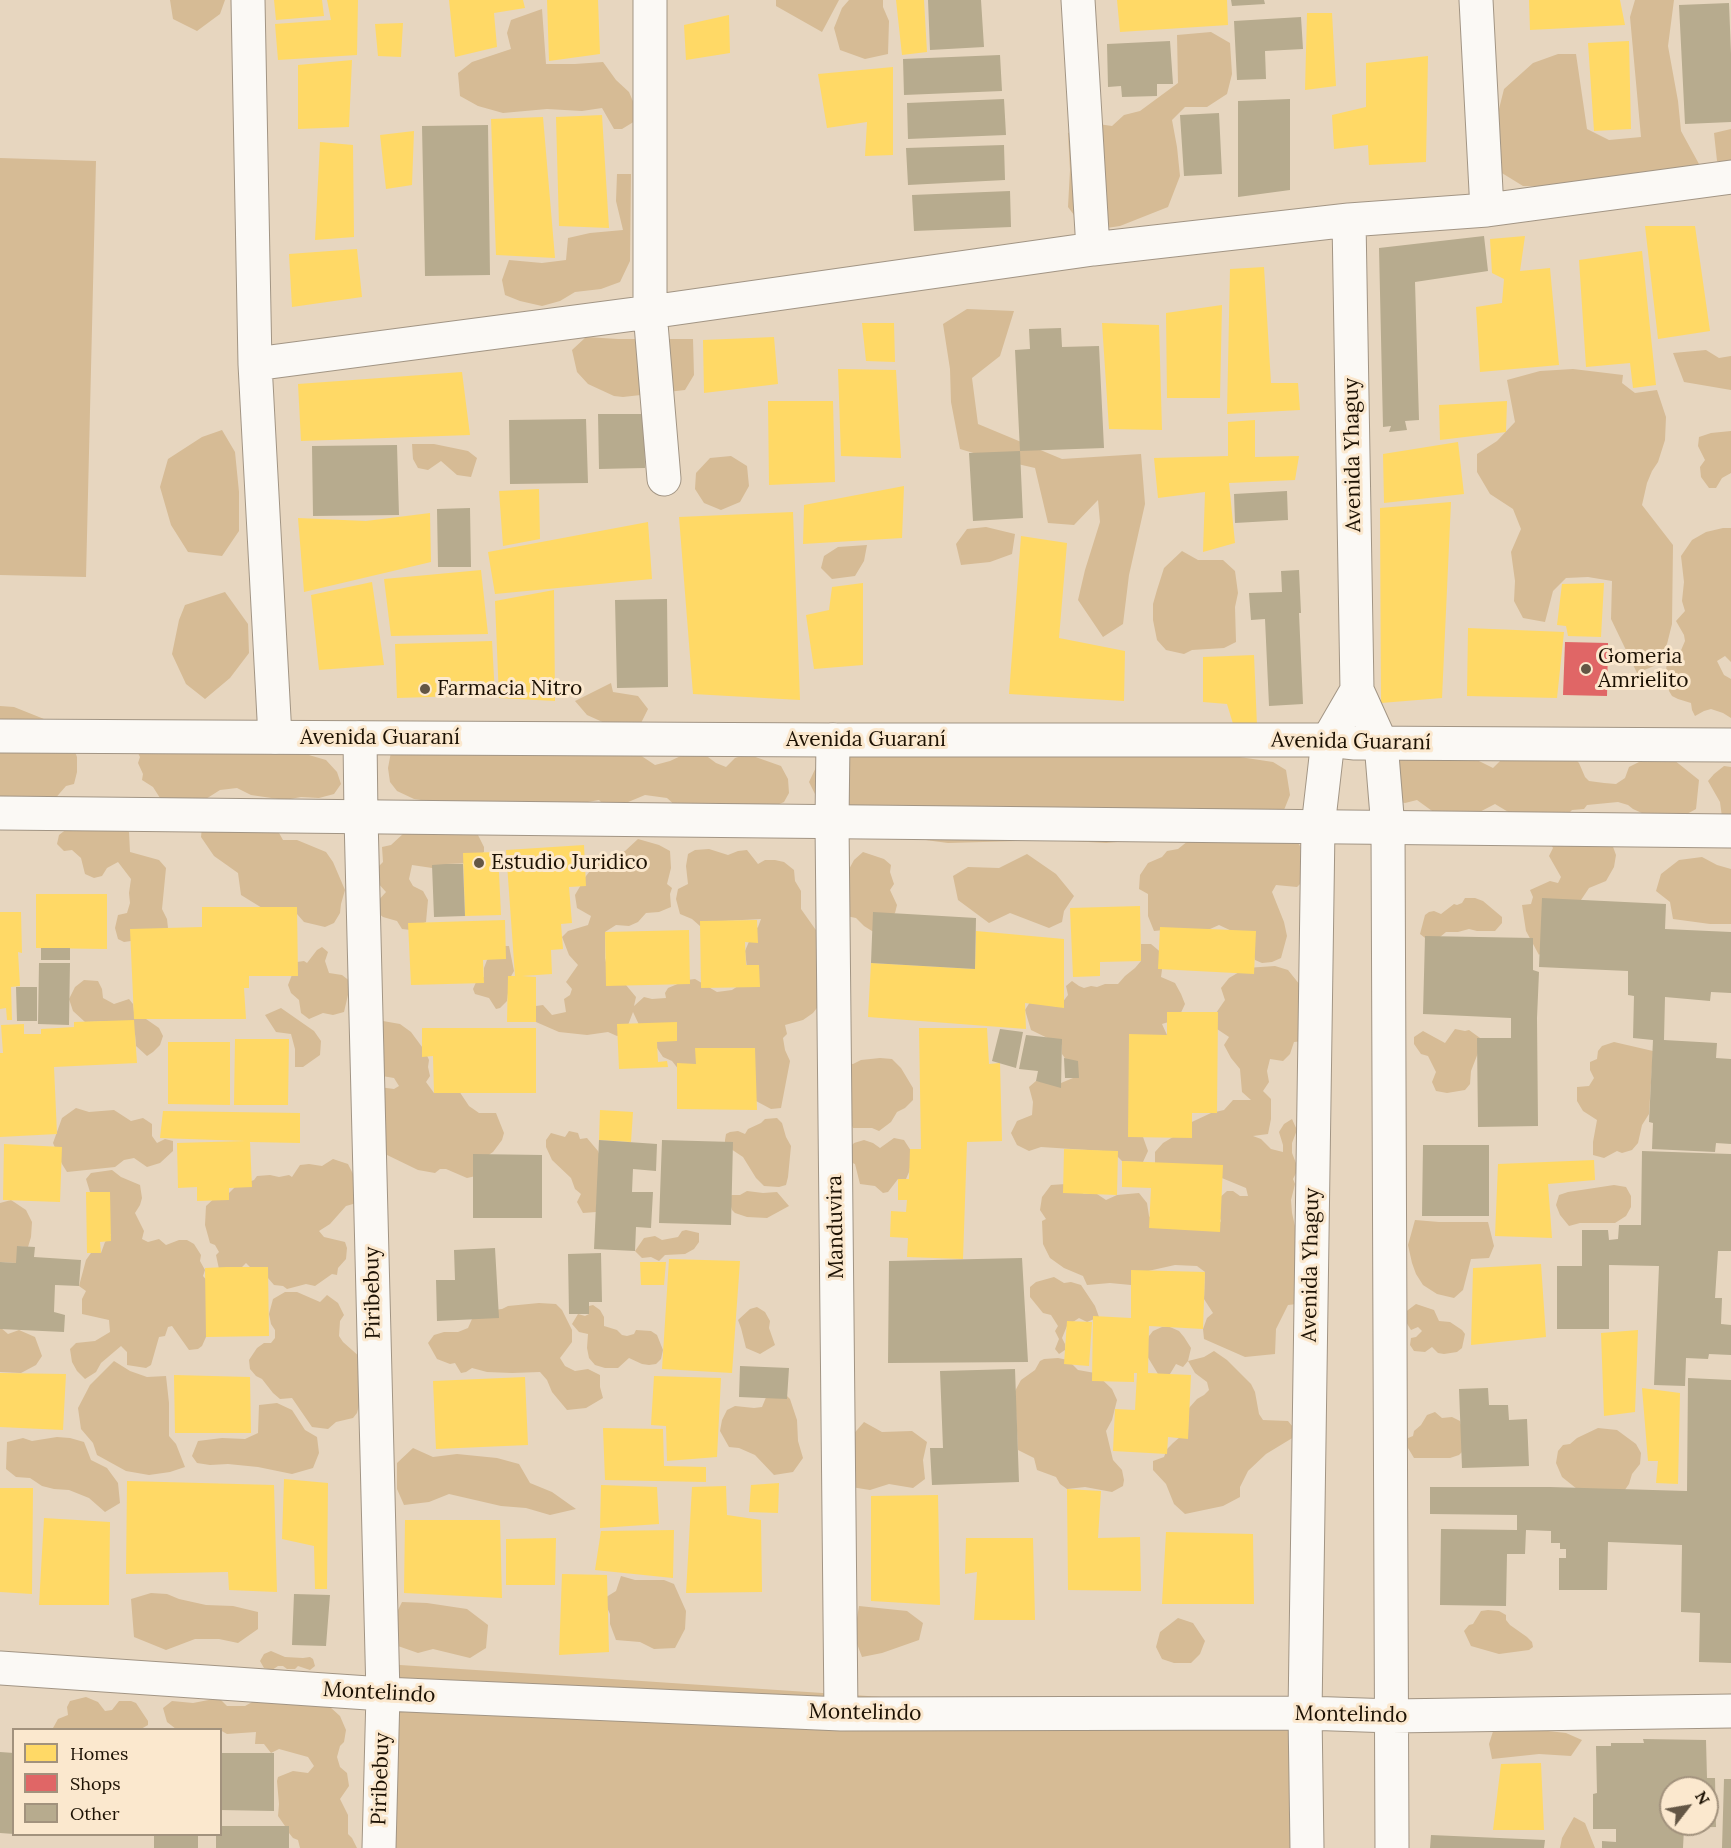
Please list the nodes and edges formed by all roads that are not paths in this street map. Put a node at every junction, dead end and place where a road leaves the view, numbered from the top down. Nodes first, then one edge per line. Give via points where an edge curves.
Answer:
1 (248, 0) edge
2 (650, 0) edge
3 (1078, 0) edge
4 (1476, 0) edge
5 (1731, 177) edge
6 (1487, 210) junction
7 (1349, 220) junction
8 (1093, 249) junction
9 (650, 312) junction
10 (255, 364) junction
11 (664, 479) dead end
12 (1357, 690) junction
13 (0, 736) edge
14 (275, 737) junction
15 (360, 738) junction
16 (833, 740) junction
17 (1328, 740) junction
18 (1381, 743) junction
19 (1731, 745) edge
20 (0, 813) edge
21 (360, 817) junction
22 (832, 822) junction
23 (1317, 827) junction
24 (1388, 828) junction
25 (1731, 831) edge
26 (0, 1668) edge
27 (383, 1694) junction
28 (1731, 1711) edge
29 (1305, 1713) junction
30 (841, 1714) junction
31 (1392, 1716) junction
32 (379, 1848) edge
33 (1307, 1848) edge
34 (1392, 1848) edge

1 - 10 street
2 - 9 street
3 - 8 street
4 - 6 street
5 - 6 street
6 - 7 street
7 - 8 street
7 - 12 street, Avenida Yhaguy
8 - 9 street
9 - 10 street
9 - 11 street
10 - 14 street
12 - 17 street, Avenida Yhaguy
12 - 18 street, Avenida Yhaguy
13 - 14 street, Avenida Guaraní
14 - 15 street, Avenida Guaraní
15 - 16 street, Avenida Guaraní
15 - 21 street, Piribebuy
16 - 17 street, Avenida Guaraní
16 - 22 street, Manduvira
17 - 18 street, Avenida Guaraní
17 - 23 street, Avenida Yhaguy
18 - 19 street, Avenida Guaraní
18 - 24 street, Avenida Yhaguy
20 - 21 street
21 - 22 street
21 - 27 street, Piribebuy
22 - 23 street
22 - 30 street, Manduvira
23 - 24 street
23 - 29 street, Avenida Yhaguy
24 - 25 street
24 - 31 street, Avenida Yhaguy
26 - 27 street, Montelindo
27 - 30 street, Montelindo
27 - 32 street, Piribebuy
28 - 31 street, Montelindo
29 - 30 street, Montelindo
29 - 31 street, Montelindo
29 - 33 street, Avenida Yhaguy
31 - 34 street, Avenida Yhaguy

